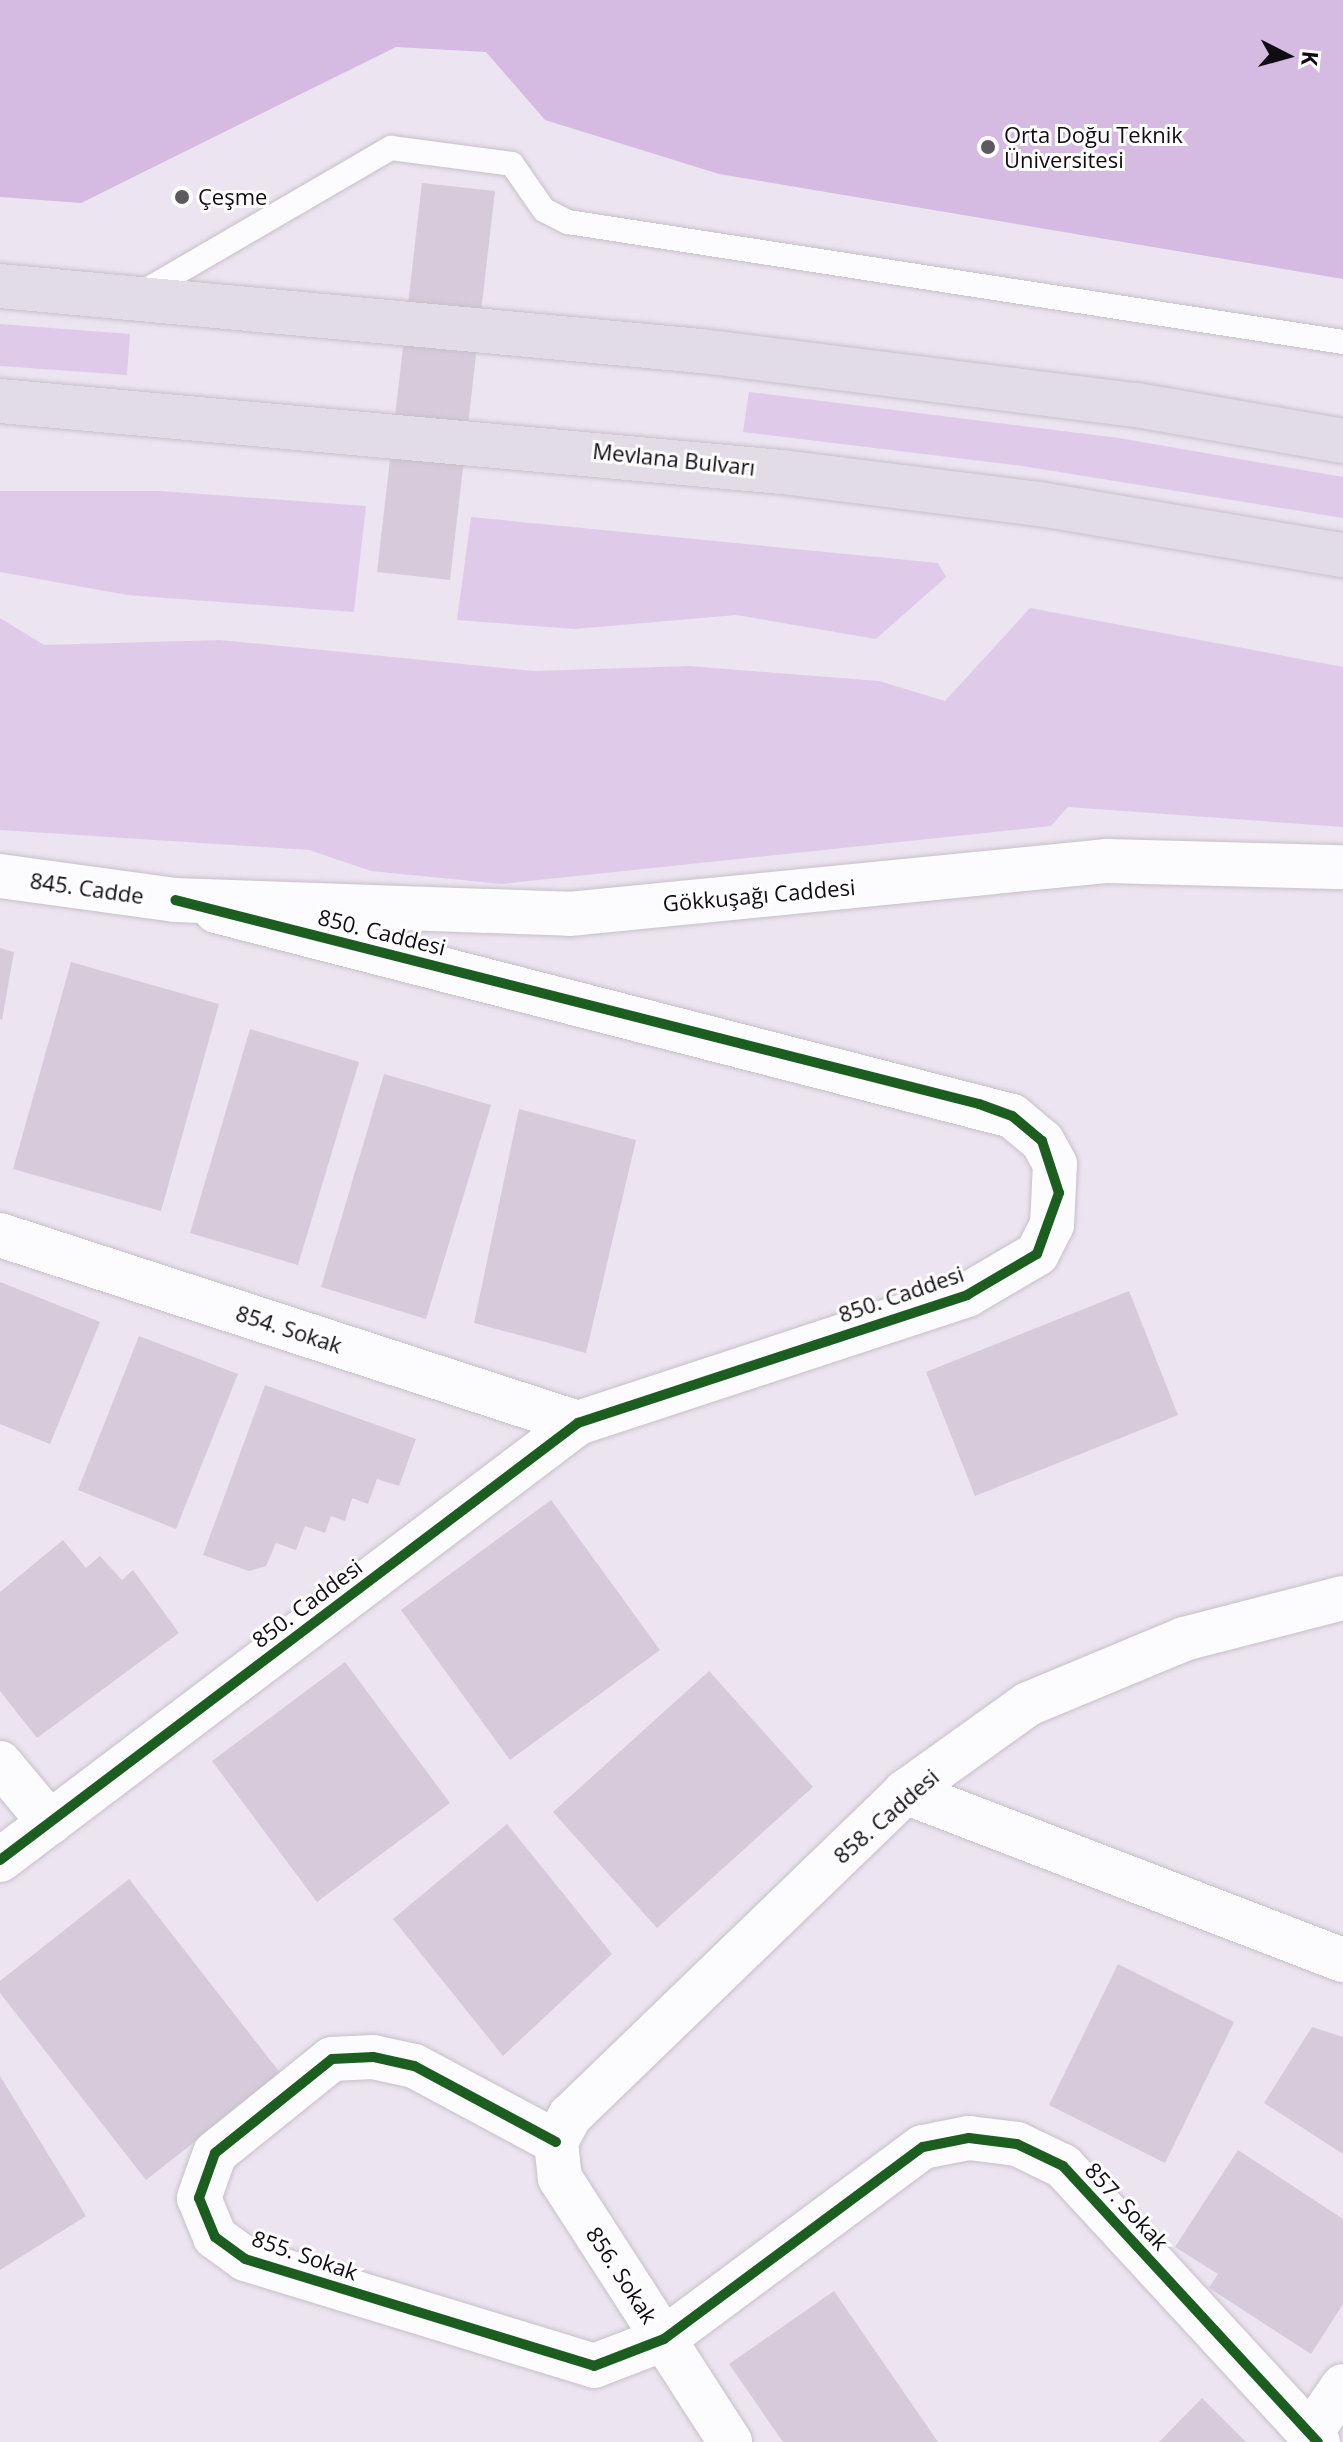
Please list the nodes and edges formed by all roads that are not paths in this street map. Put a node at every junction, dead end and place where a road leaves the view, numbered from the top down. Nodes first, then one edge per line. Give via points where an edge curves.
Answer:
1 (0, 286) edge
2 (136, 297) junction
3 (1343, 342) edge
4 (0, 401) edge
5 (1343, 441) edge
6 (1343, 555) edge
7 (1343, 867) edge
8 (0, 876) edge
9 (175, 900) junction
10 (0, 1235) edge
11 (578, 1423) junction
12 (1343, 1598) edge
13 (0, 1763) edge
14 (905, 1792) junction
15 (50, 1823) junction
16 (0, 1860) edge
17 (1343, 1960) edge
18 (556, 2142) junction
19 (664, 2339) junction
20 (1343, 2386) edge
21 (1314, 2438) edge
22 (730, 2442) edge

1 - 2 highway
2 - 3 lane via 391,148 512,164 544,210 568,222
2 - 5 highway via 716,353 1137,405
4 - 6 highway, Mevlana Bulvarı via 782,472 1071,508
7 - 9 street, Gökkuşağı Caddesi via 1107,861 569,914
8 - 9 street, 845. Cadde
9 - 11 street, 850. Caddesi via 979,1104 1012,1116 1042,1141 1059,1193 1037,1254 967,1295
10 - 11 street, 854. Sokak
11 - 15 street, 850. Caddesi
12 - 14 street, 858. Caddesi via 1184,1639 1028,1704
13 - 15 street
14 - 17 street
14 - 18 street, 858. Caddesi via 570,2116
15 - 16 street, 850. Caddesi
18 - 19 street, 856. Sokak via 560,2178
18 - 19 street, 855. Sokak via 414,2066 373,2057 332,2059 215,2153 199,2198 215,2237 245,2259 594,2366
19 - 21 street, 857. Sokak via 923,2147 969,2138 1017,2144 1063,2166
19 - 22 street, 856. Sokak
20 - 21 street

